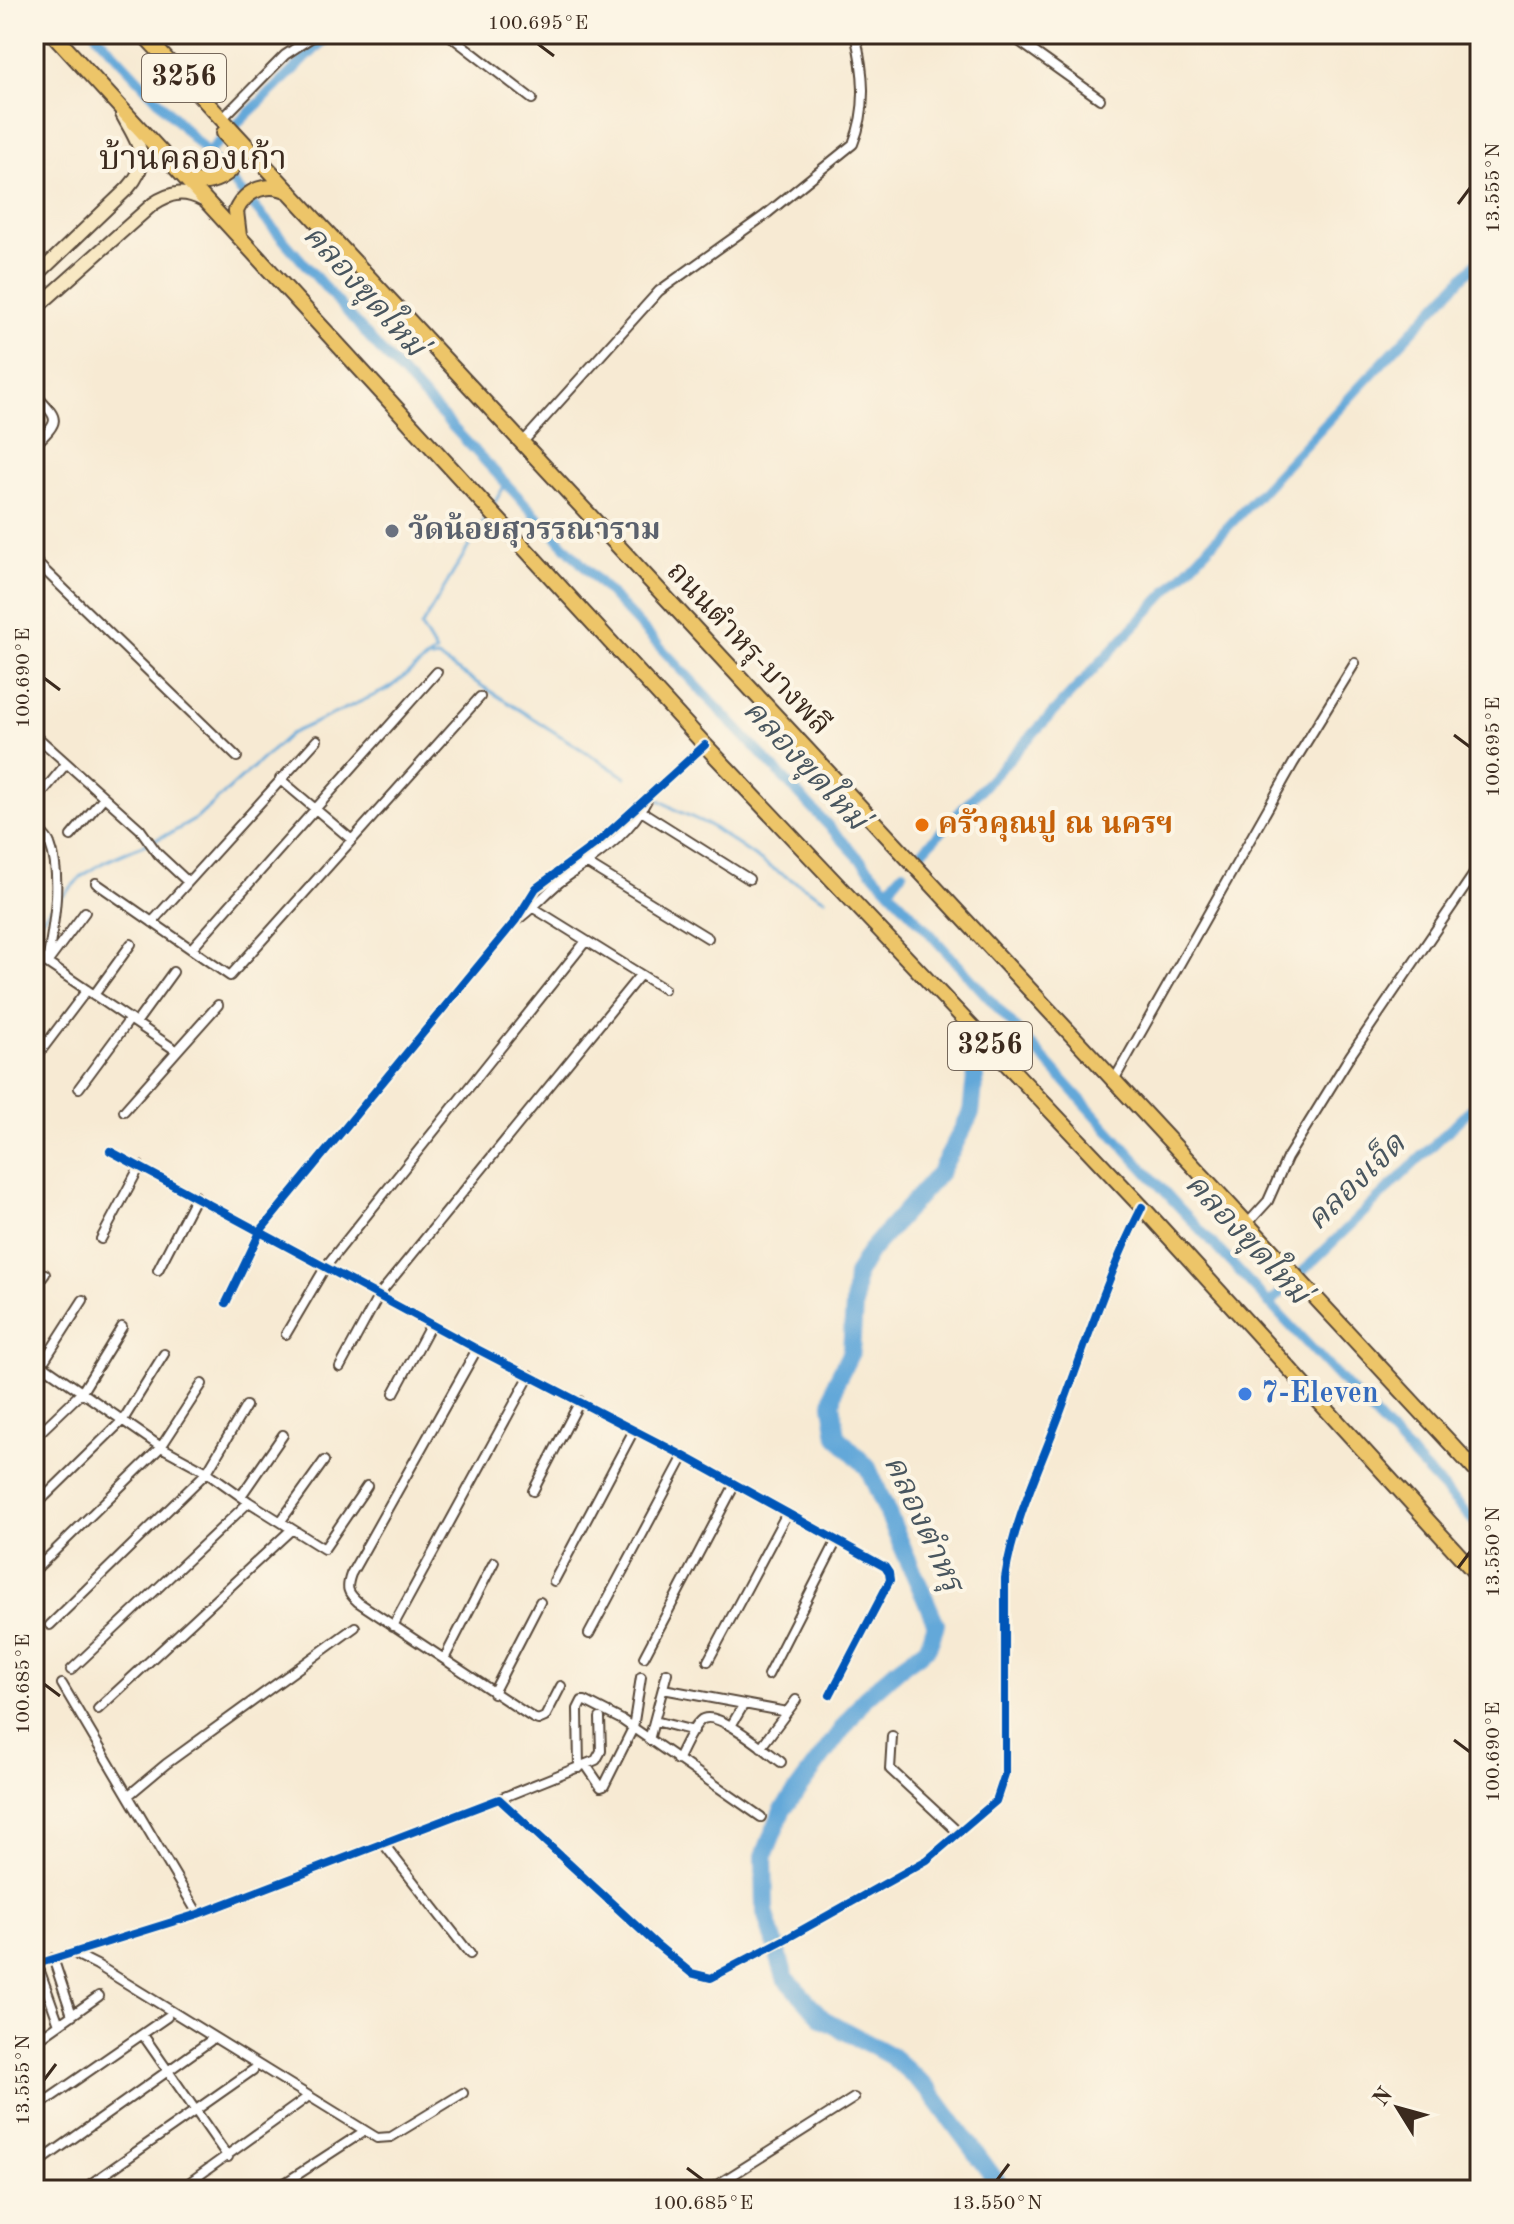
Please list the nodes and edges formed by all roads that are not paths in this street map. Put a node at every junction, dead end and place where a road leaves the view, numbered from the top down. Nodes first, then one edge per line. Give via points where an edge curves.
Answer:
1 (53, 34) edge
2 (143, 34) edge
3 (317, 34) edge
4 (448, 34) edge
5 (855, 34) edge
6 (1009, 34) edge
7 (100, 85) junction
8 (532, 99) dead end
9 (1100, 99) dead end
10 (117, 104) junction
11 (222, 123) junction
12 (236, 140) junction
13 (128, 188) junction
14 (290, 192) junction
15 (206, 202) junction
16 (146, 210) junction
17 (240, 239) junction
18 (34, 278) edge
19 (34, 310) edge
20 (34, 393) edge
21 (522, 443) junction
22 (34, 446) edge
23 (34, 560) edge
24 (1355, 663) dead end
25 (437, 672) dead end
26 (480, 697) dead end
27 (34, 734) edge
28 (317, 740) dead end
29 (705, 745) junction
30 (237, 757) dead end
31 (66, 764) junction
32 (280, 779) junction
33 (104, 797) junction
34 (37, 799) dead end
35 (315, 809) junction
36 (638, 809) junction
37 (35, 830) edge
38 (71, 836) dead end
39 (352, 840) junction
40 (577, 857) junction
41 (588, 864) junction
42 (1480, 865) edge
43 (749, 879) dead end
44 (188, 882) junction
45 (96, 883) dead end
46 (525, 903) junction
47 (534, 908) junction
48 (85, 912) dead end
49 (516, 920) junction
50 (152, 922) junction
51 (708, 938) dead end
52 (586, 941) junction
53 (131, 944) dead end
54 (191, 949) junction
55 (38, 962) edge
56 (173, 972) dead end
57 (640, 975) junction
58 (664, 989) dead end
59 (90, 992) junction
60 (218, 1005) dead end
61 (133, 1021) junction
62 (177, 1051) junction
63 (34, 1060) edge
64 (1113, 1081) junction
65 (79, 1088) dead end
66 (124, 1111) dead end
67 (110, 1151) dead end
68 (140, 1166) junction
69 (196, 1196) junction
70 (1142, 1207) junction
71 (1247, 1224) junction
72 (261, 1230) junction
73 (101, 1239) dead end
74 (326, 1266) junction
75 (158, 1270) dead end
76 (45, 1274) dead end
77 (34, 1289) edge
78 (379, 1295) junction
79 (83, 1300) dead end
80 (226, 1303) dead end
81 (431, 1324) junction
82 (122, 1327) dead end
83 (286, 1334) dead end
84 (477, 1349) junction
85 (164, 1354) dead end
86 (38, 1361) edge
87 (340, 1367) dead end
88 (34, 1371) edge
89 (530, 1375) junction
90 (202, 1384) dead end
91 (82, 1392) junction
92 (394, 1393) dead end
93 (580, 1401) junction
94 (246, 1406) dead end
95 (123, 1420) junction
96 (634, 1430) junction
97 (283, 1435) dead end
98 (34, 1438) edge
99 (161, 1447) junction
100 (684, 1456) junction
101 (324, 1461) dead end
102 (207, 1472) junction
103 (1480, 1475) edge
104 (367, 1486) dead end
105 (734, 1486) junction
106 (533, 1491) dead end
107 (245, 1499) junction
108 (34, 1507) edge
109 (787, 1513) junction
110 (281, 1521) junction
111 (292, 1529) junction
112 (837, 1540) junction
113 (494, 1562) dead end
114 (34, 1571) edge
115 (1480, 1578) edge
116 (554, 1581) dead end
117 (540, 1602) dead end
118 (50, 1625) dead end
119 (393, 1626) junction
120 (355, 1627) dead end
121 (589, 1634) dead end
122 (644, 1657) dead end
123 (444, 1659) junction
124 (708, 1661) dead end
125 (71, 1670) dead end
126 (667, 1673) dead end
127 (768, 1675) dead end
128 (641, 1677) dead end
129 (62, 1684) dead end
130 (561, 1686) dead end
131 (663, 1689) junction
132 (493, 1693) junction
133 (830, 1695) dead end
134 (796, 1700) dead end
135 (744, 1704) junction
136 (98, 1709) dead end
137 (787, 1712) junction
138 (600, 1718) dead end
139 (655, 1721) junction
140 (731, 1726) junction
141 (633, 1728) junction
142 (694, 1731) junction
143 (892, 1736) dead end
144 (649, 1740) junction
145 (761, 1747) junction
146 (677, 1760) junction
147 (781, 1762) dead end
148 (582, 1766) junction
149 (129, 1795) junction
150 (499, 1799) junction
151 (761, 1817) dead end
152 (959, 1833) junction
153 (383, 1843) junction
154 (198, 1914) junction
155 (72, 1952) junction
156 (470, 1954) dead end
157 (53, 1958) junction
158 (36, 1964) edge
159 (99, 1996) dead end
160 (72, 2015) junction
161 (167, 2017) dead end
162 (59, 2024) junction
163 (143, 2035) junction
164 (210, 2041) dead end
165 (34, 2042) edge
166 (253, 2070) dead end
167 (168, 2071) junction
168 (463, 2093) dead end
169 (854, 2098) dead end
170 (305, 2099) dead end
171 (34, 2109) edge
172 (196, 2111) junction
173 (360, 2134) dead end
174 (228, 2157) junction
175 (34, 2166) edge
176 (82, 2190) edge
177 (179, 2190) edge
178 (274, 2190) edge
179 (709, 2190) edge

1 - 7 main road, 3256
2 - 11 main road, ถนนตำหรุ-บางพลี / 3256
3 - 11 street via 285,55
4 - 8 street
5 - 21 street via 863,97 853,144 659,291
6 - 9 street
7 - 10 main road, 3256
7 - 12 main road via 199,184 222,176 236,162
10 - 13 main road via 143,157
10 - 15 main road, 3256
11 - 12 main road, ถนนตำหรุ-บางพลี / 3256
12 - 14 main road, ถนนตำหรุ-บางพลี / 3256
13 - 16 main road
13 - 18 main road
14 - 17 main road via 279,187 251,192 236,216
14 - 21 main road, ถนนตำหรุ-บางพลี / 3256
15 - 16 main road via 176,193
15 - 17 main road, 3256
16 - 19 main road
17 - 29 main road, 3256
20 - 22 street via 55,421
21 - 64 main road, ถนนตำหรุ-บางพลี / 3256
23 - 30 street
24 - 64 street
25 - 35 street
26 - 39 street
27 - 31 street
28 - 32 street
29 - 36 street
29 - 70 main road, 3256
31 - 33 street
31 - 34 street
32 - 35 street
32 - 44 street
33 - 38 street
33 - 44 street
35 - 39 street
35 - 54 street
36 - 40 street
36 - 41 street
36 - 43 street
37 - 55 street via 50,842 56,896 54,924
39 - 54 street via 230,976
40 - 41 street
40 - 46 street via 548,877
41 - 47 street
41 - 51 street
42 - 71 street via 1350,1056 1287,1158 1268,1201
44 - 50 street
45 - 50 street
46 - 47 street
46 - 49 street
47 - 49 street
47 - 52 street
48 - 55 street
49 - 72 street
50 - 54 street
52 - 57 street
52 - 74 street
53 - 59 street
55 - 59 street
56 - 61 street
57 - 58 street
57 - 78 street
59 - 61 street
59 - 63 street
60 - 62 street
61 - 62 street
61 - 65 street
62 - 66 street
64 - 71 main road, ถนนตำหรุ-บางพลี / 3256
67 - 68 street
68 - 69 street
68 - 73 street
69 - 72 street
69 - 75 street
70 - 115 main road, 3256
70 - 152 street via 1105,1292 1008,1559 1005,1774 996,1801
71 - 103 main road, ถนนตำหรุ-บางพลี / 3256
72 - 74 street
72 - 80 street
74 - 78 street
74 - 83 street
76 - 77 street
78 - 81 street
78 - 87 street
79 - 86 street
81 - 84 street
81 - 92 street
82 - 91 street
84 - 89 street
84 - 119 street via 351,1574 349,1594
85 - 95 street
86 - 88 street
86 - 91 street
89 - 93 street
89 - 119 street
90 - 99 street
91 - 95 street
91 - 98 street
93 - 96 street
93 - 106 street
94 - 102 street
95 - 99 street
95 - 108 street
96 - 100 street
96 - 116 street
97 - 107 street
99 - 102 street
99 - 114 street
100 - 105 street
100 - 121 street
101 - 110 street
102 - 107 street
102 - 118 street
104 - 111 street via 324,1549
105 - 109 street
105 - 122 street
107 - 110 street
107 - 125 street
109 - 112 street
109 - 124 street
110 - 111 street
111 - 136 street
112 - 127 street
112 - 133 street via 885,1567 890,1580
113 - 123 street
117 - 132 street
119 - 123 street
120 - 149 street
123 - 132 street
126 - 131 street
128 - 141 street
129 - 149 street
130 - 132 street via 545,1717 538,1720
131 - 135 street
131 - 139 street
134 - 137 street
135 - 137 street
135 - 140 street
137 - 145 street
138 - 148 street via 599,1756
139 - 142 street
139 - 144 street
140 - 142 street via 707,1717
140 - 145 street
141 - 144 street
141 - 148 street via 604,1786
141 - 148 street via 582,1701
142 - 146 street
143 - 152 street via 890,1769
144 - 146 street
145 - 147 street
146 - 151 street
148 - 150 street
149 - 154 street
150 - 152 street via 691,1973 711,1978 927,1860
150 - 153 street
153 - 154 street
153 - 156 street
154 - 155 street
155 - 157 street
155 - 168 street via 377,2138 391,2137
157 - 158 street
157 - 160 street
158 - 162 street
159 - 160 street
160 - 162 street
161 - 163 street
162 - 165 street
163 - 167 street
163 - 171 street
164 - 167 street
166 - 172 street
167 - 172 street
167 - 175 street
169 - 179 street
170 - 174 street
172 - 174 street
172 - 176 street
173 - 178 street
174 - 177 street

